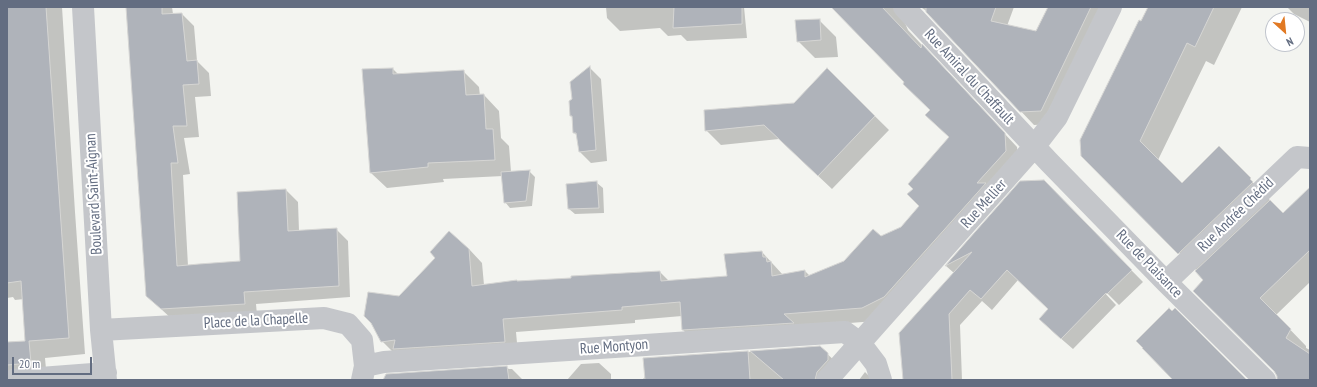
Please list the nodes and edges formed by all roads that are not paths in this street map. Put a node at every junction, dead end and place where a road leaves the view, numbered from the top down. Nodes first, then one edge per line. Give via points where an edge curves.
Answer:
1 (84, 7) edge
2 (904, 7) edge
3 (1111, 7) edge
4 (1034, 147) junction
5 (1310, 158) edge
6 (1166, 282) junction
7 (101, 330) junction
8 (860, 343) junction
9 (363, 373) edge
10 (106, 376) edge
11 (14, 380) edge
12 (827, 380) edge
13 (881, 380) edge
14 (1265, 380) edge

1 - 7 street, Boulevard Saint-Aignan
2 - 4 street, Rue Amiral du Chaffault
3 - 4 street, Rue Mellier via 1057,117
4 - 6 street, Rue de Plaisance
4 - 8 street, Rue Mellier
5 - 6 street, Rue Andrée Chédid via 1297,157
6 - 14 street, Rue de Plaisance
7 - 9 street, Place de la Chapelle via 324,318 348,324 362,340
7 - 10 street, Boulevard Saint-Aignan
8 - 9 street, Rue Montyon via 845,332 384,362
8 - 12 street, Rue Mellier
8 - 13 street, Rue Montyon via 876,364
10 - 11 street

